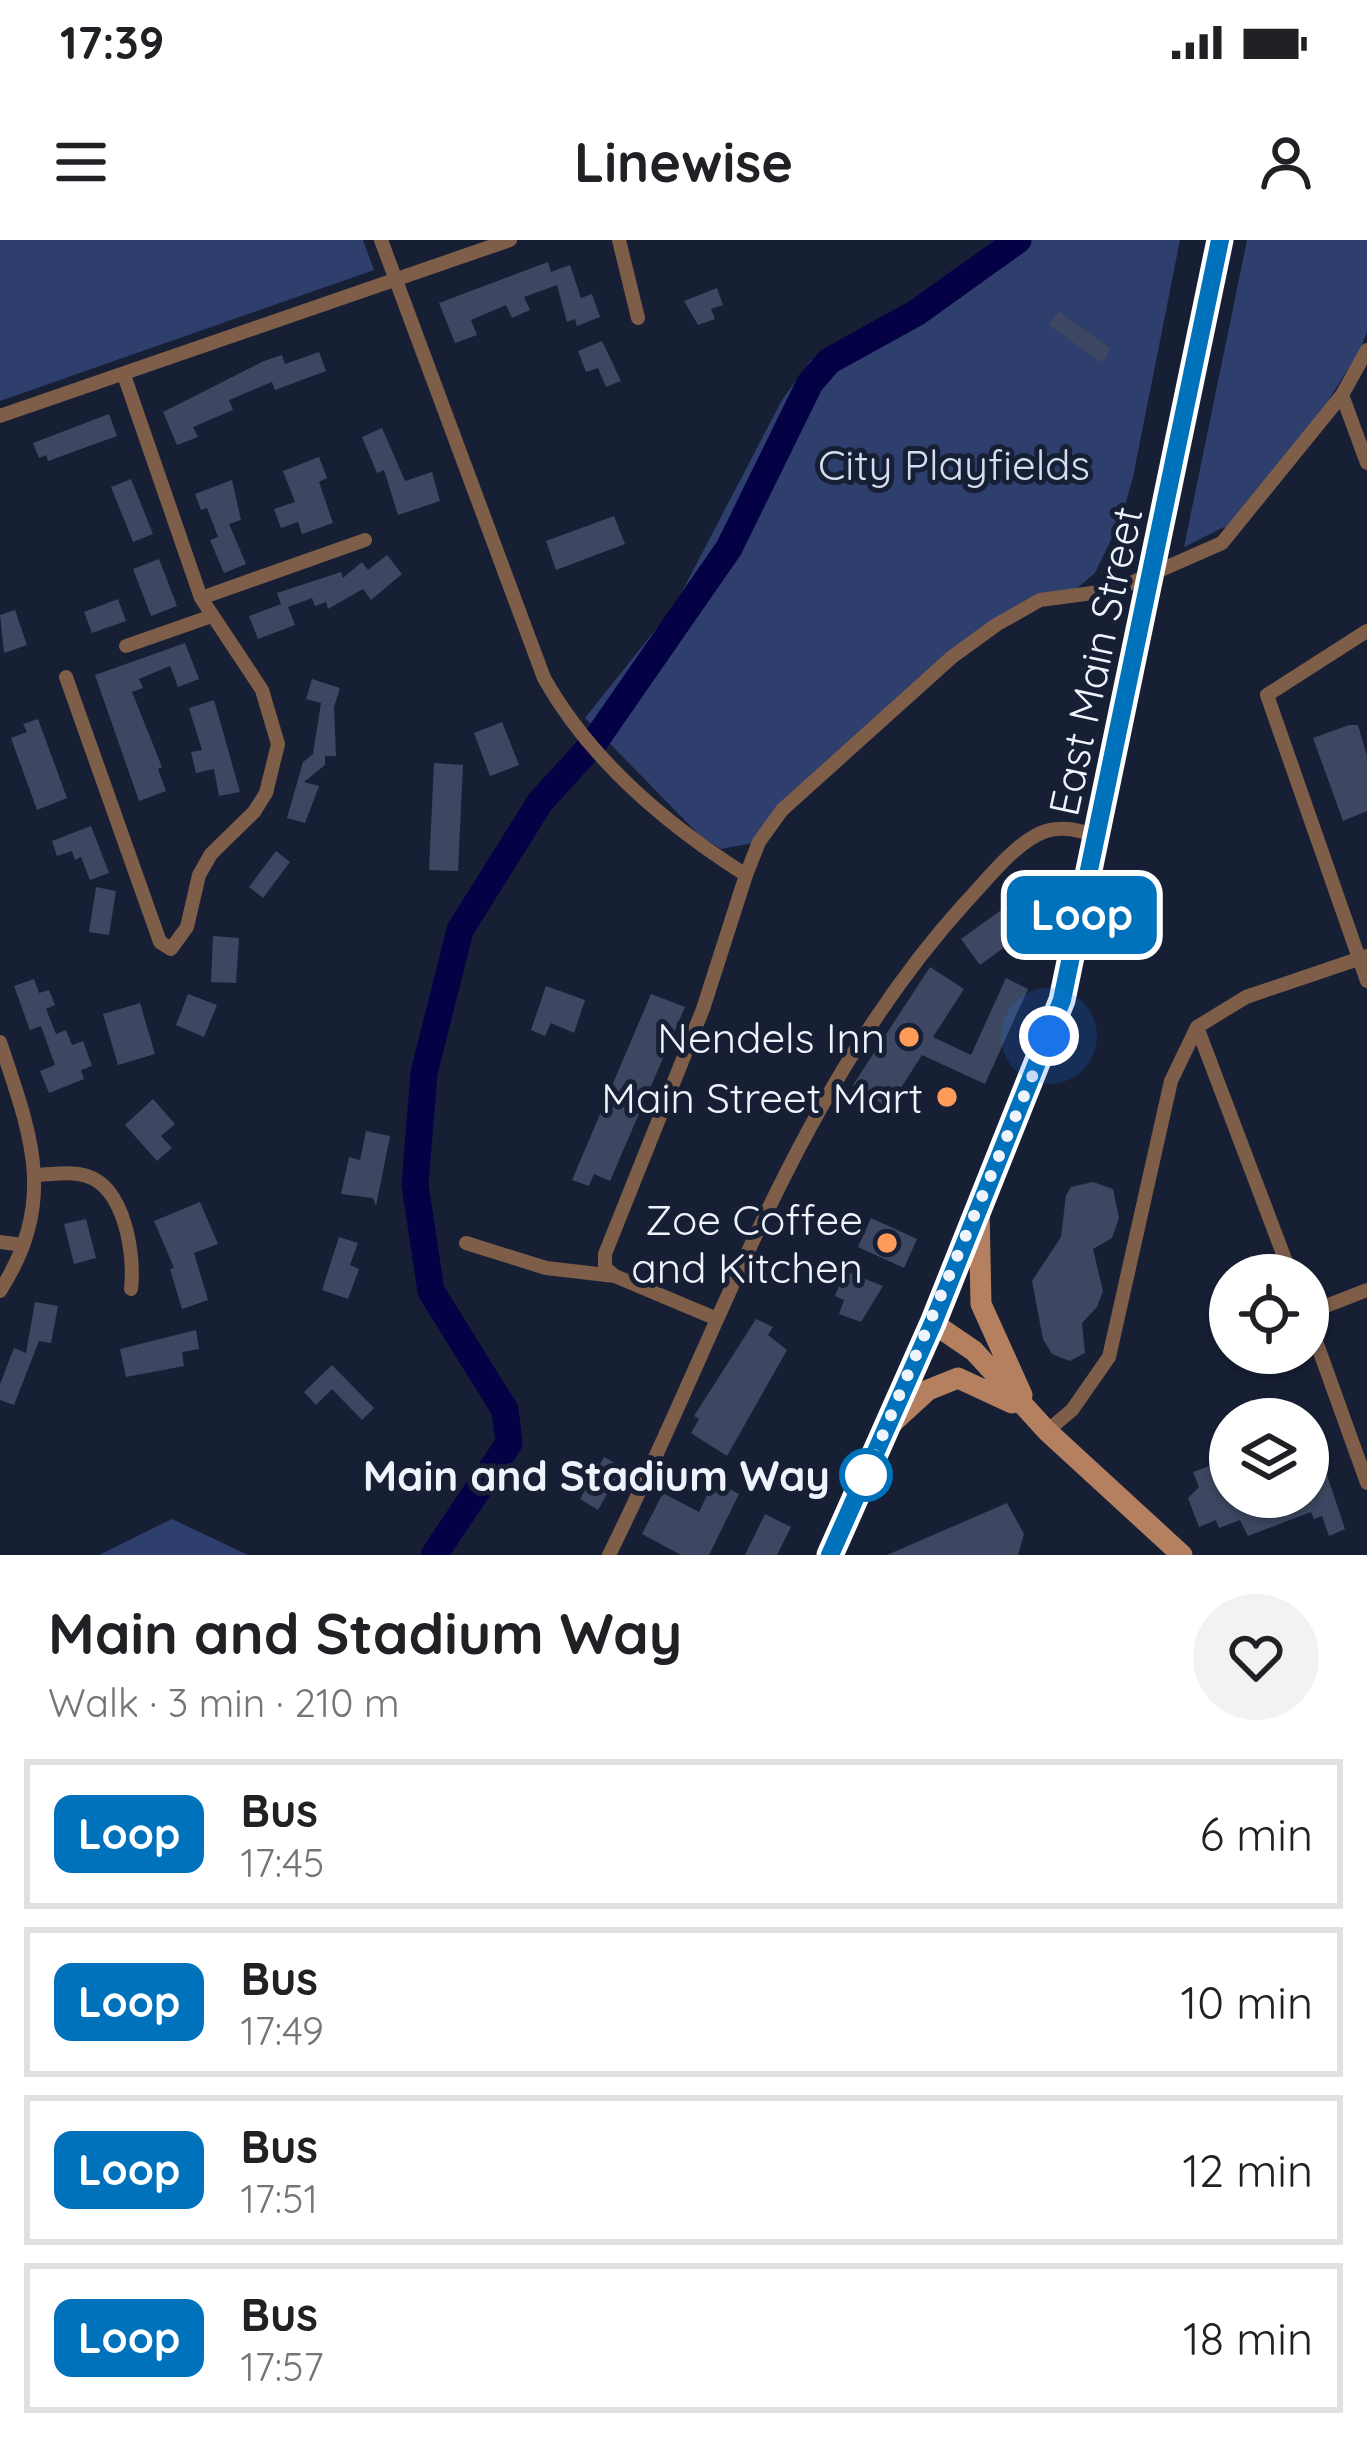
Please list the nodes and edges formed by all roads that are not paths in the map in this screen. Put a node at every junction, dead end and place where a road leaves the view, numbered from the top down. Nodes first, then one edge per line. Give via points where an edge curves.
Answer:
1 (381, 240) edge
2 (509, 240) edge
3 (619, 240) edge
4 (1220, 240) edge
5 (395, 280) junction
6 (638, 318) dead end
7 (1367, 350) edge
8 (124, 375) junction
9 (1342, 395) junction
10 (0, 416) edge
11 (1367, 463) edge
12 (365, 540) dead end
13 (201, 598) junction
14 (209, 616) junction
15 (1367, 631) edge
16 (126, 646) dead end
17 (66, 677) dead end
18 (1100, 836) junction
19 (746, 875) junction
20 (1363, 957) edge
21 (1367, 981) edge
22 (1197, 1028) junction
23 (0, 1042) edge
24 (38, 1175) junction
25 (979, 1209) junction
26 (0, 1242) edge
27 (466, 1243) dead end
28 (22, 1245) junction
29 (1283, 1254) edge
30 (615, 1276) junction
31 (131, 1289) dead end
32 (1367, 1290) edge
33 (0, 1291) edge
34 (1329, 1307) edge
35 (717, 1319) junction
36 (933, 1323) junction
37 (1328, 1374) edge
38 (1029, 1412) junction
39 (891, 1424) junction
40 (1047, 1431) junction
41 (1367, 1483) edge
42 (609, 1555) edge
43 (830, 1555) edge
44 (1182, 1555) edge

1 - 5 street
2 - 5 street
3 - 6 street
4 - 18 main road, East Main Street
5 - 8 street
5 - 19 street via 544,678 618,772 691,840
7 - 9 street
8 - 10 street
8 - 13 street
9 - 11 street
9 - 19 street via 1234,531 1195,559 1115,590 1040,600 952,657 782,810
12 - 13 street
13 - 14 street
14 - 16 street
14 - 17 street via 262,690 273,717 275,770 254,812 211,854 188,927 171,949 160,942
15 - 20 street via 1267,695
18 - 25 main road, East Main Street via 1062,1000
18 - 35 street via 1063,828 1033,837 927,945 799,1141
19 - 30 street via 703,1009 605,1254
20 - 21 street
20 - 22 street via 1246,997
22 - 29 street
22 - 40 street via 1172,1081 1109,1357
23 - 24 street
24 - 28 street
24 - 31 street via 75,1174 106,1187 134,1266
25 - 36 main road, East Main Street
25 - 38 main road via 985,1322
26 - 28 street
27 - 30 street via 546,1268
28 - 33 street
30 - 35 street
32 - 34 street
35 - 42 street
36 - 38 main road via 974,1351
36 - 39 main road, East Main Street
37 - 41 street
38 - 39 main road via 958,1378 928,1390
38 - 40 main road
39 - 43 main road, East Main Street
40 - 44 main road

